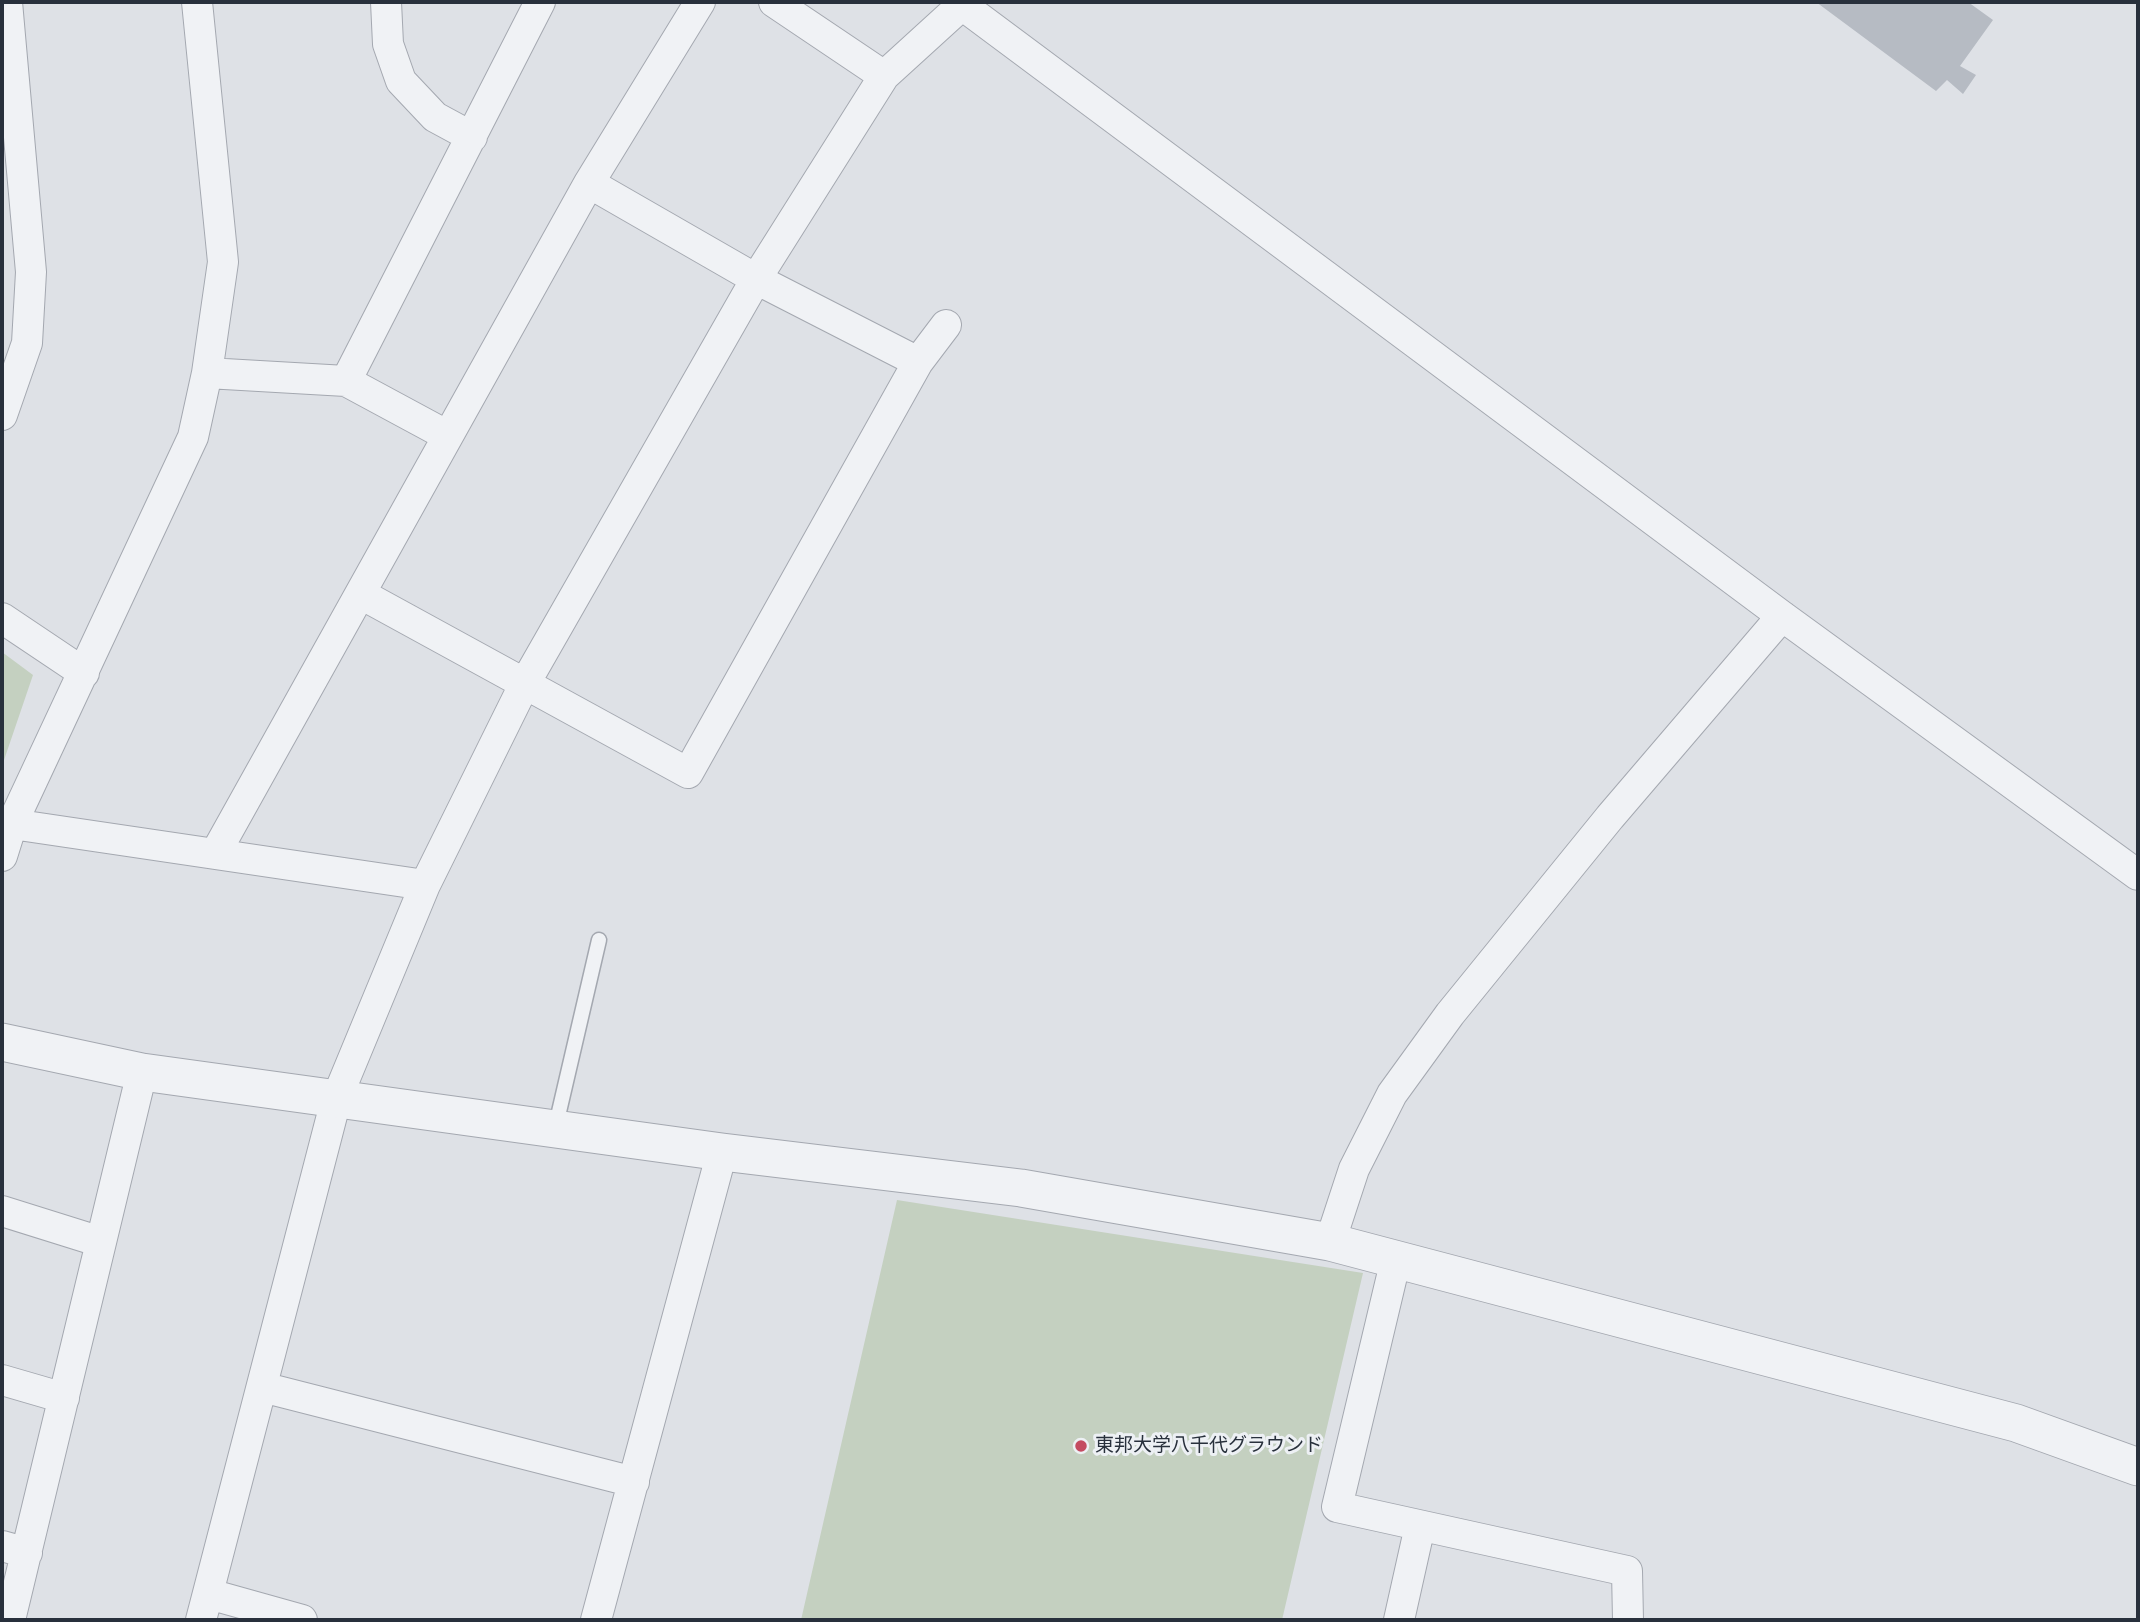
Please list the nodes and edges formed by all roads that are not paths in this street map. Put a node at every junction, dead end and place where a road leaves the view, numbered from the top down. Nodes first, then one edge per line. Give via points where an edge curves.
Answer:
1 (8, 2) edge
2 (197, 2) edge
3 (386, 2) edge
4 (540, 2) edge
5 (700, 2) edge
6 (774, 2) edge
7 (884, 76) junction
8 (472, 137) junction
9 (589, 183) junction
10 (757, 279) junction
11 (946, 325) dead end
12 (918, 362) junction
13 (207, 373) junction
14 (346, 381) junction
15 (2, 415) edge
16 (448, 436) junction
17 (361, 594) junction
18 (1782, 616) junction
19 (2, 618) edge
20 (84, 673) junction
21 (524, 685) junction
22 (12, 824) junction
23 (215, 853) junction
24 (2, 856) edge
25 (2138, 875) edge
26 (425, 885) junction
27 (599, 940) dead end
28 (2, 1042) edge
29 (142, 1072) junction
30 (336, 1100) junction
31 (554, 1130) junction
32 (722, 1153) junction
33 (2, 1211) edge
34 (101, 1242) junction
35 (1330, 1242) junction
36 (1396, 1259) junction
37 (2, 1380) edge
38 (262, 1387) junction
39 (64, 1398) junction
40 (2138, 1467) edge
41 (634, 1482) junction
42 (1420, 1526) junction
43 (15, 1550) edge
44 (205, 1607) edge
45 (10, 1620) edge
46 (302, 1620) edge
47 (596, 1620) edge
48 (1399, 1620) edge
49 (1628, 1620) edge

1 - 15 street via 30,272 27,343
2 - 13 street via 223,262
3 - 8 street via 388,44 401,81 435,117
4 - 8 street
5 - 9 street
6 - 7 street
7 - 10 street
7 - 18 street via 962,5
8 - 14 street
9 - 10 street
9 - 16 street
10 - 12 street
10 - 21 street
11 - 12 street
12 - 21 street via 688,773
13 - 14 street
13 - 20 street via 193,437
14 - 16 street
16 - 17 street
17 - 21 street
17 - 23 street
18 - 25 street
18 - 35 street via 1610,817 1450,1014 1392,1094 1354,1169
19 - 20 street
20 - 22 street
21 - 26 street
22 - 23 street
22 - 24 street
23 - 26 street
26 - 30 street
27 - 31 lane
28 - 29 street
29 - 30 street
29 - 34 street
30 - 31 street
30 - 38 street
31 - 32 street
32 - 35 street via 1021,1188
32 - 41 street
33 - 34 street
34 - 39 street
35 - 36 street
36 - 40 street via 2016,1423
36 - 42 street via 1337,1507
37 - 39 street
38 - 41 street
38 - 44 street
39 - 43 street
41 - 47 street
42 - 48 street
42 - 49 street via 1627,1571
43 - 45 street
44 - 46 street

